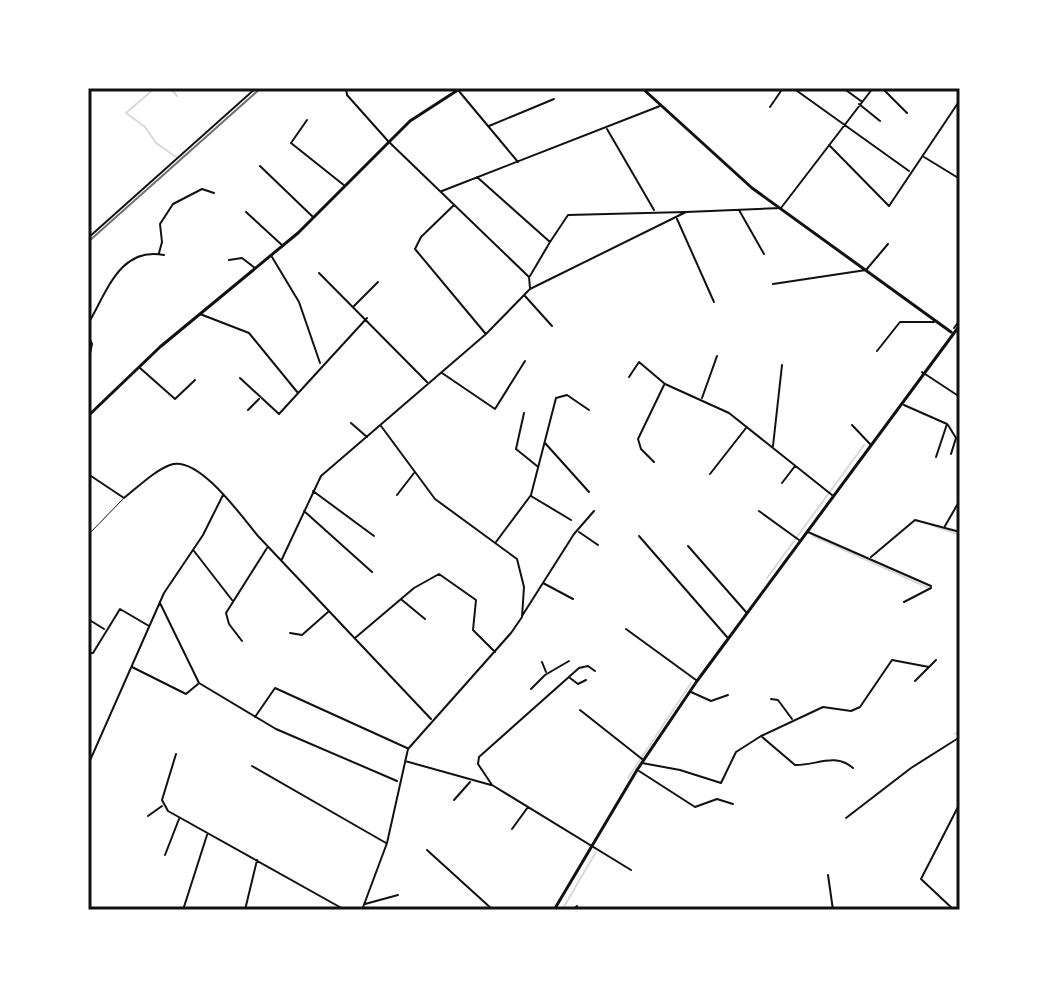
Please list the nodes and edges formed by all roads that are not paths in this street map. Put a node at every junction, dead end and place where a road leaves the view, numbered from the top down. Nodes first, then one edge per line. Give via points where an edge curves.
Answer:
1 (256, 88) edge
2 (346, 88) edge
3 (642, 88) edge
4 (783, 88) edge
5 (793, 88) edge
6 (843, 88) edge
7 (873, 88) edge
8 (882, 88) edge
9 (459, 89) edge
10 (554, 99) dead end
11 (960, 100) edge
12 (860, 102) junction
13 (661, 105) junction
14 (770, 107) dead end
15 (907, 113) dead end
16 (307, 120) dead end
17 (880, 121) dead end
18 (843, 124) junction
19 (488, 126) junction
20 (607, 128) junction
21 (388, 141) junction
22 (828, 144) junction
23 (922, 156) junction
24 (519, 162) junction
25 (260, 166) dead end
26 (910, 172) junction
27 (477, 177) junction
28 (960, 179) edge
29 (346, 186) junction
30 (441, 191) junction
31 (214, 193) dead end
32 (455, 204) junction
33 (781, 208) junction
34 (739, 209) junction
35 (655, 211) junction
36 (246, 212) dead end
37 (686, 212) junction
38 (313, 218) junction
39 (676, 218) junction
40 (88, 238) edge
41 (550, 242) junction
42 (888, 244) dead end
43 (283, 246) junction
44 (158, 254) junction
45 (764, 254) dead end
46 (164, 255) dead end
47 (271, 256) junction
48 (229, 260) dead end
49 (256, 269) junction
50 (866, 270) junction
51 (319, 273) dead end
52 (529, 277) junction
53 (378, 282) dead end
54 (773, 284) dead end
55 (530, 289) junction
56 (524, 295) junction
57 (714, 302) dead end
58 (354, 306) junction
59 (199, 314) junction
60 (367, 318) junction
61 (936, 322) junction
62 (960, 322) edge
63 (88, 324) edge
64 (552, 326) dead end
65 (953, 330) junction
66 (486, 334) junction
67 (88, 335) edge
68 (877, 351) dead end
69 (717, 356) dead end
70 (525, 361) dead end
71 (88, 363) edge
72 (782, 365) dead end
73 (321, 366) junction
74 (139, 367) junction
75 (922, 372) junction
76 (441, 373) junction
77 (629, 377) dead end
78 (240, 378) dead end
79 (195, 380) dead end
80 (427, 383) junction
81 (665, 384) junction
82 (298, 393) junction
83 (960, 397) edge
84 (260, 398) junction
85 (702, 399) junction
86 (901, 403) junction
87 (248, 410) dead end
88 (589, 410) dead end
89 (524, 413) dead end
90 (88, 416) edge
91 (351, 423) dead end
92 (947, 424) junction
93 (852, 425) dead end
94 (381, 426) junction
95 (747, 426) junction
96 (367, 438) junction
97 (544, 442) junction
98 (870, 445) junction
99 (773, 447) junction
100 (951, 454) dead end
101 (936, 457) dead end
102 (654, 462) dead end
103 (796, 465) junction
104 (537, 467) junction
105 (415, 472) junction
106 (88, 474) edge
107 (710, 474) dead end
108 (782, 483) dead end
109 (312, 491) junction
110 (589, 492) dead end
111 (223, 495) junction
112 (397, 495) dead end
113 (531, 495) junction
114 (833, 495) junction
115 (124, 498) junction
116 (960, 500) edge
117 (304, 511) junction
118 (594, 511) dead end
119 (759, 511) dead end
120 (571, 520) dead end
121 (944, 527) junction
122 (578, 531) junction
123 (807, 532) junction
124 (960, 532) edge
125 (88, 535) edge
126 (374, 536) dead end
127 (639, 536) dead end
128 (800, 541) junction
129 (495, 543) junction
130 (598, 545) dead end
131 (688, 546) dead end
132 (268, 547) junction
133 (193, 550) junction
134 (870, 558) junction
135 (282, 559) junction
136 (372, 572) dead end
137 (542, 582) junction
138 (401, 599) junction
139 (573, 599) dead end
140 (232, 601) junction
141 (904, 602) dead end
142 (160, 603) junction
143 (328, 611) junction
144 (747, 613) junction
145 (522, 617) junction
146 (88, 619) edge
147 (425, 619) dead end
148 (149, 626) junction
149 (626, 629) dead end
150 (106, 630) junction
151 (290, 633) dead end
152 (728, 638) junction
153 (354, 639) junction
154 (242, 641) dead end
155 (495, 652) junction
156 (88, 653) edge
157 (936, 660) dead end
158 (569, 661) dead end
159 (542, 662) dead end
160 (131, 666) junction
161 (929, 667) junction
162 (595, 671) dead end
163 (547, 673) junction
164 (569, 677) junction
165 (586, 680) dead end
166 (697, 681) junction
167 (915, 681) dead end
168 (199, 683) junction
169 (531, 689) dead end
170 (690, 691) junction
171 (728, 695) dead end
172 (771, 699) dead end
173 (580, 710) dead end
174 (255, 717) junction
175 (431, 719) junction
176 (792, 719) junction
177 (761, 736) junction
178 (960, 737) edge
179 (88, 746) edge
180 (95, 748) junction
181 (408, 749) junction
182 (176, 754) dead end
183 (404, 761) junction
184 (642, 761) junction
185 (88, 765) edge
186 (252, 766) dead end
187 (853, 768) dead end
188 (637, 770) junction
189 (398, 782) junction
190 (471, 782) junction
191 (492, 785) junction
192 (454, 800) dead end
193 (960, 803) edge
194 (733, 804) dead end
195 (163, 806) junction
196 (528, 806) junction
197 (148, 816) dead end
198 (180, 818) junction
199 (846, 818) dead end
200 (512, 829) dead end
201 (207, 834) junction
202 (387, 843) junction
203 (592, 846) junction
204 (427, 850) dead end
205 (165, 855) dead end
206 (257, 859) junction
207 (631, 870) dead end
208 (828, 875) dead end
209 (398, 895) dead end
210 (364, 904) junction
211 (577, 906) dead end
212 (184, 909) edge
213 (245, 910) edge
214 (345, 910) edge
215 (362, 910) edge
216 (493, 910) edge
217 (554, 910) edge
218 (573, 910) edge
219 (833, 910) edge
220 (954, 910) edge

1 - 40 street
2 - 21 street
3 - 13 street
4 - 14 street
5 - 18 street
6 - 12 street
7 - 12 street
8 - 15 street
9 - 19 street
9 - 21 street
10 - 19 street
11 - 23 street
12 - 17 street
12 - 18 street
13 - 20 street
13 - 33 street
16 - 29 street via 291,142
18 - 22 street
18 - 26 street
19 - 24 street
20 - 24 street
20 - 35 street
21 - 29 street
21 - 30 street
22 - 26 street via 889,206
22 - 33 street
23 - 26 street
23 - 28 street
24 - 27 street
25 - 38 street
27 - 30 street
27 - 41 street
29 - 38 street
30 - 32 street
31 - 44 street via 202,189 173,204 160,224
32 - 52 street
32 - 66 street via 415,249
33 - 34 street
33 - 50 street
34 - 37 street
34 - 45 street
35 - 37 street
35 - 41 street via 568,215
36 - 43 street
37 - 39 street
38 - 43 street
39 - 55 street
39 - 57 street
41 - 52 street
42 - 50 street
43 - 47 street
44 - 46 street
44 - 63 street via 141,253 127,262
47 - 49 street
47 - 73 street via 299,302
48 - 49 street via 245,259
49 - 59 street
50 - 54 street
50 - 61 street
51 - 58 street
52 - 55 street
53 - 58 street
55 - 56 street
56 - 64 street
56 - 66 street
58 - 60 street
59 - 74 street
59 - 82 street via 249,333
60 - 73 street
60 - 80 street
61 - 65 street
61 - 68 street via 900,322
62 - 65 street
65 - 75 street
66 - 76 street
67 - 71 street
69 - 85 street
70 - 76 street via 495,409
72 - 99 street
73 - 82 street
74 - 79 street via 175,399
74 - 90 street
75 - 83 street
75 - 86 street
76 - 80 street
77 - 81 street via 635,364 643,364
78 - 84 street
80 - 94 street
81 - 85 street
81 - 102 street via 638,439
82 - 84 street via 279,414
84 - 87 street
85 - 95 street
86 - 92 street
86 - 98 street
88 - 97 street via 558,395
89 - 104 street via 516,449
91 - 96 street
92 - 100 street via 956,438
92 - 101 street
93 - 98 street
94 - 96 street
94 - 105 street
95 - 99 street
95 - 107 street
96 - 109 street via 321,476
97 - 104 street
97 - 110 street
98 - 114 street
99 - 103 street
103 - 108 street
103 - 114 street
104 - 113 street
105 - 112 street
105 - 129 street via 443,506
106 - 115 street
109 - 117 street
109 - 126 street
111 - 115 street via 193,467 178,463 164,467
111 - 132 street
111 - 133 street
113 - 120 street
113 - 129 street
114 - 123 street
115 - 125 lane
116 - 121 street
117 - 135 street
117 - 136 street
118 - 122 street
119 - 128 street
121 - 124 street
121 - 134 street via 913,520
122 - 130 street
122 - 137 street
123 - 128 street
123 - 134 street
127 - 152 street
128 - 144 street
129 - 145 street via 521,568
131 - 144 street
132 - 135 street
132 - 140 street
133 - 140 street
133 - 142 street
134 - 141 street via 931,585
135 - 143 street
137 - 139 street
137 - 145 street
138 - 147 street
138 - 153 street
138 - 155 street via 441,575 476,600 473,630
140 - 154 street via 226,618
142 - 148 street
142 - 168 street
143 - 151 street via 302,635
143 - 153 street
144 - 152 street
145 - 155 street
146 - 150 street
148 - 150 street via 120,609
148 - 160 street
149 - 166 street
150 - 156 street
152 - 166 street
153 - 175 street
155 - 175 street
157 - 161 street
158 - 163 street
159 - 163 street
160 - 168 street via 186,694
160 - 180 street
161 - 167 street
161 - 176 street via 892,660 856,710 826,706
162 - 164 street via 583,666
163 - 169 street
164 - 165 street via 578,684
164 - 191 street via 479,757
166 - 170 street
168 - 174 street
170 - 171 street via 711,701
170 - 184 street
172 - 176 street via 778,700
173 - 184 street
174 - 181 street via 275,688
174 - 189 street
175 - 181 street
176 - 177 street
177 - 184 street via 736,752 721,783
177 - 187 street via 795,765 826,760
178 - 199 street
179 - 180 street
180 - 185 street
181 - 183 street
182 - 195 street
183 - 189 street
183 - 190 street
184 - 188 street
186 - 202 street
188 - 194 street via 692,806 717,799
188 - 203 street
189 - 202 street
190 - 191 street
190 - 192 street
191 - 196 street
193 - 220 street via 921,879
195 - 197 street
195 - 198 street
196 - 200 street
196 - 203 street
198 - 201 street
198 - 205 street
201 - 206 street
201 - 212 street
202 - 210 street
203 - 207 street
203 - 217 street
204 - 216 street
206 - 213 street
206 - 214 street
208 - 219 street
209 - 210 street
210 - 215 street
211 - 218 street

